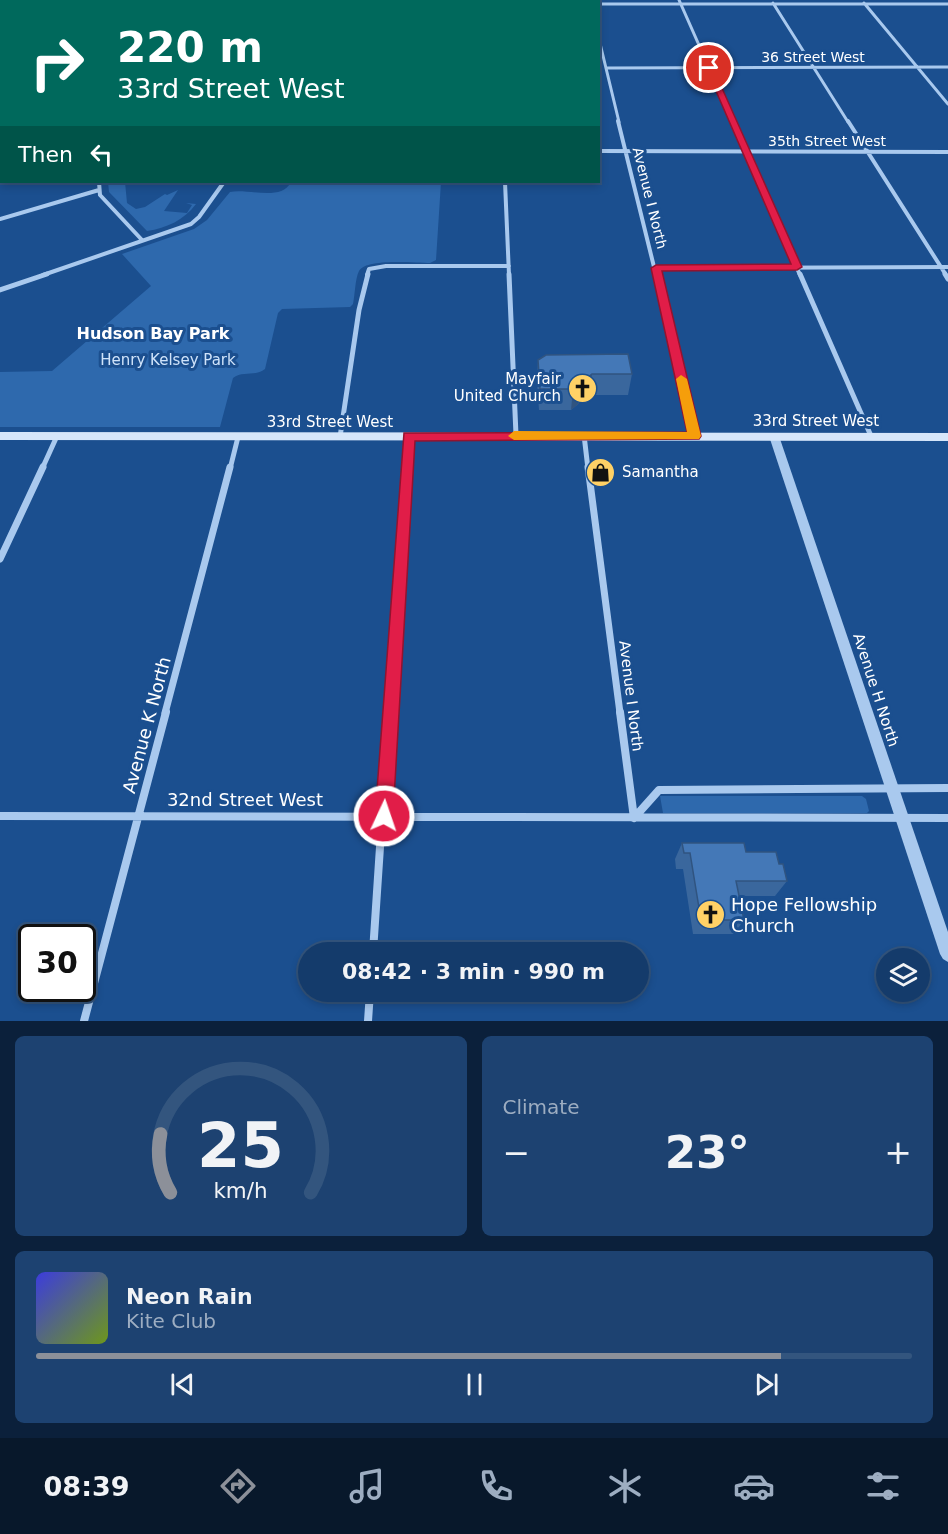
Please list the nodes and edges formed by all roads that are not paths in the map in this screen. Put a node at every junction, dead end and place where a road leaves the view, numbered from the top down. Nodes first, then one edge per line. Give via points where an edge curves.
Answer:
1 (862, 0) edge
2 (680, 2) edge
3 (772, 2) edge
4 (600, 4) edge
5 (865, 4) junction
6 (948, 4) edge
7 (600, 42) edge
8 (918, 67) junction
9 (948, 67) edge
10 (607, 68) junction
11 (709, 68) junction
12 (813, 68) junction
13 (948, 104) edge
14 (600, 151) edge
15 (626, 151) junction
16 (747, 152) junction
17 (867, 152) junction
18 (948, 152) edge
19 (99, 183) edge
20 (224, 183) edge
21 (505, 183) edge
22 (99, 190) junction
23 (0, 219) edge
24 (142, 240) junction
25 (509, 266) junction
26 (797, 267) junction
27 (940, 267) junction
28 (948, 267) edge
29 (656, 268) junction
30 (948, 279) edge
31 (0, 290) edge
32 (516, 435) junction
33 (585, 435) junction
34 (0, 436) edge
35 (57, 436) junction
36 (408, 436) junction
37 (694, 436) junction
38 (774, 436) junction
39 (871, 436) junction
40 (948, 436) edge
41 (238, 437) junction
42 (340, 437) junction
43 (0, 559) edge
44 (891, 788) junction
45 (948, 788) edge
46 (139, 815) junction
47 (0, 816) edge
48 (384, 816) junction
49 (634, 818) junction
50 (902, 818) junction
51 (948, 818) edge
52 (374, 942) edge
53 (948, 954) edge
54 (369, 1002) edge
55 (84, 1021) edge
56 (368, 1021) edge

1 - 5 street
2 - 3 street
2 - 4 street
2 - 11 street
3 - 5 street
3 - 12 street
5 - 6 street
5 - 8 street
7 - 10 street, Avenue I North
8 - 9 street, 36 Street West
8 - 12 street, 36 Street West
8 - 13 street
10 - 11 street, 36 Street West
10 - 15 street, Avenue I North
11 - 12 street, 36 Street West
11 - 16 street
12 - 17 street
14 - 15 street, 35th Street West
15 - 16 street, 35th Street West
15 - 29 street, Avenue I North
16 - 17 street, 35th Street West
16 - 26 street
17 - 18 street, 35th Street West
17 - 27 street
19 - 22 street
20 - 24 street via 196,220
21 - 25 street
22 - 23 street
22 - 24 street
24 - 31 street
25 - 32 street
25 - 42 street via 369,269
26 - 27 street
26 - 29 street
26 - 39 street
27 - 28 street
27 - 30 street
29 - 37 street, Avenue I North
32 - 33 main road, 33rd Street West
32 - 36 main road, 33rd Street West
33 - 37 main road, 33rd Street West
33 - 49 street, Avenue I North
34 - 35 main road, 33rd Street West
35 - 41 main road, 33rd Street West
35 - 43 street
36 - 42 main road, 33rd Street West
36 - 48 street
37 - 38 main road, 33rd Street West
38 - 39 main road, 33rd Street West
38 - 44 street, Avenue H North
39 - 40 main road, 33rd Street West
41 - 42 main road, 33rd Street West
41 - 46 street, Avenue K North
44 - 45 street
44 - 49 street via 659,790
44 - 50 street, Avenue H North
46 - 47 street, 32nd Street West
46 - 48 street, 32nd Street West
46 - 55 street, Avenue K North
48 - 49 street, 32nd Street West
48 - 52 street
49 - 50 street, 32nd Street West
50 - 51 street, 32nd Street West
50 - 53 street, Avenue H North
54 - 56 street

